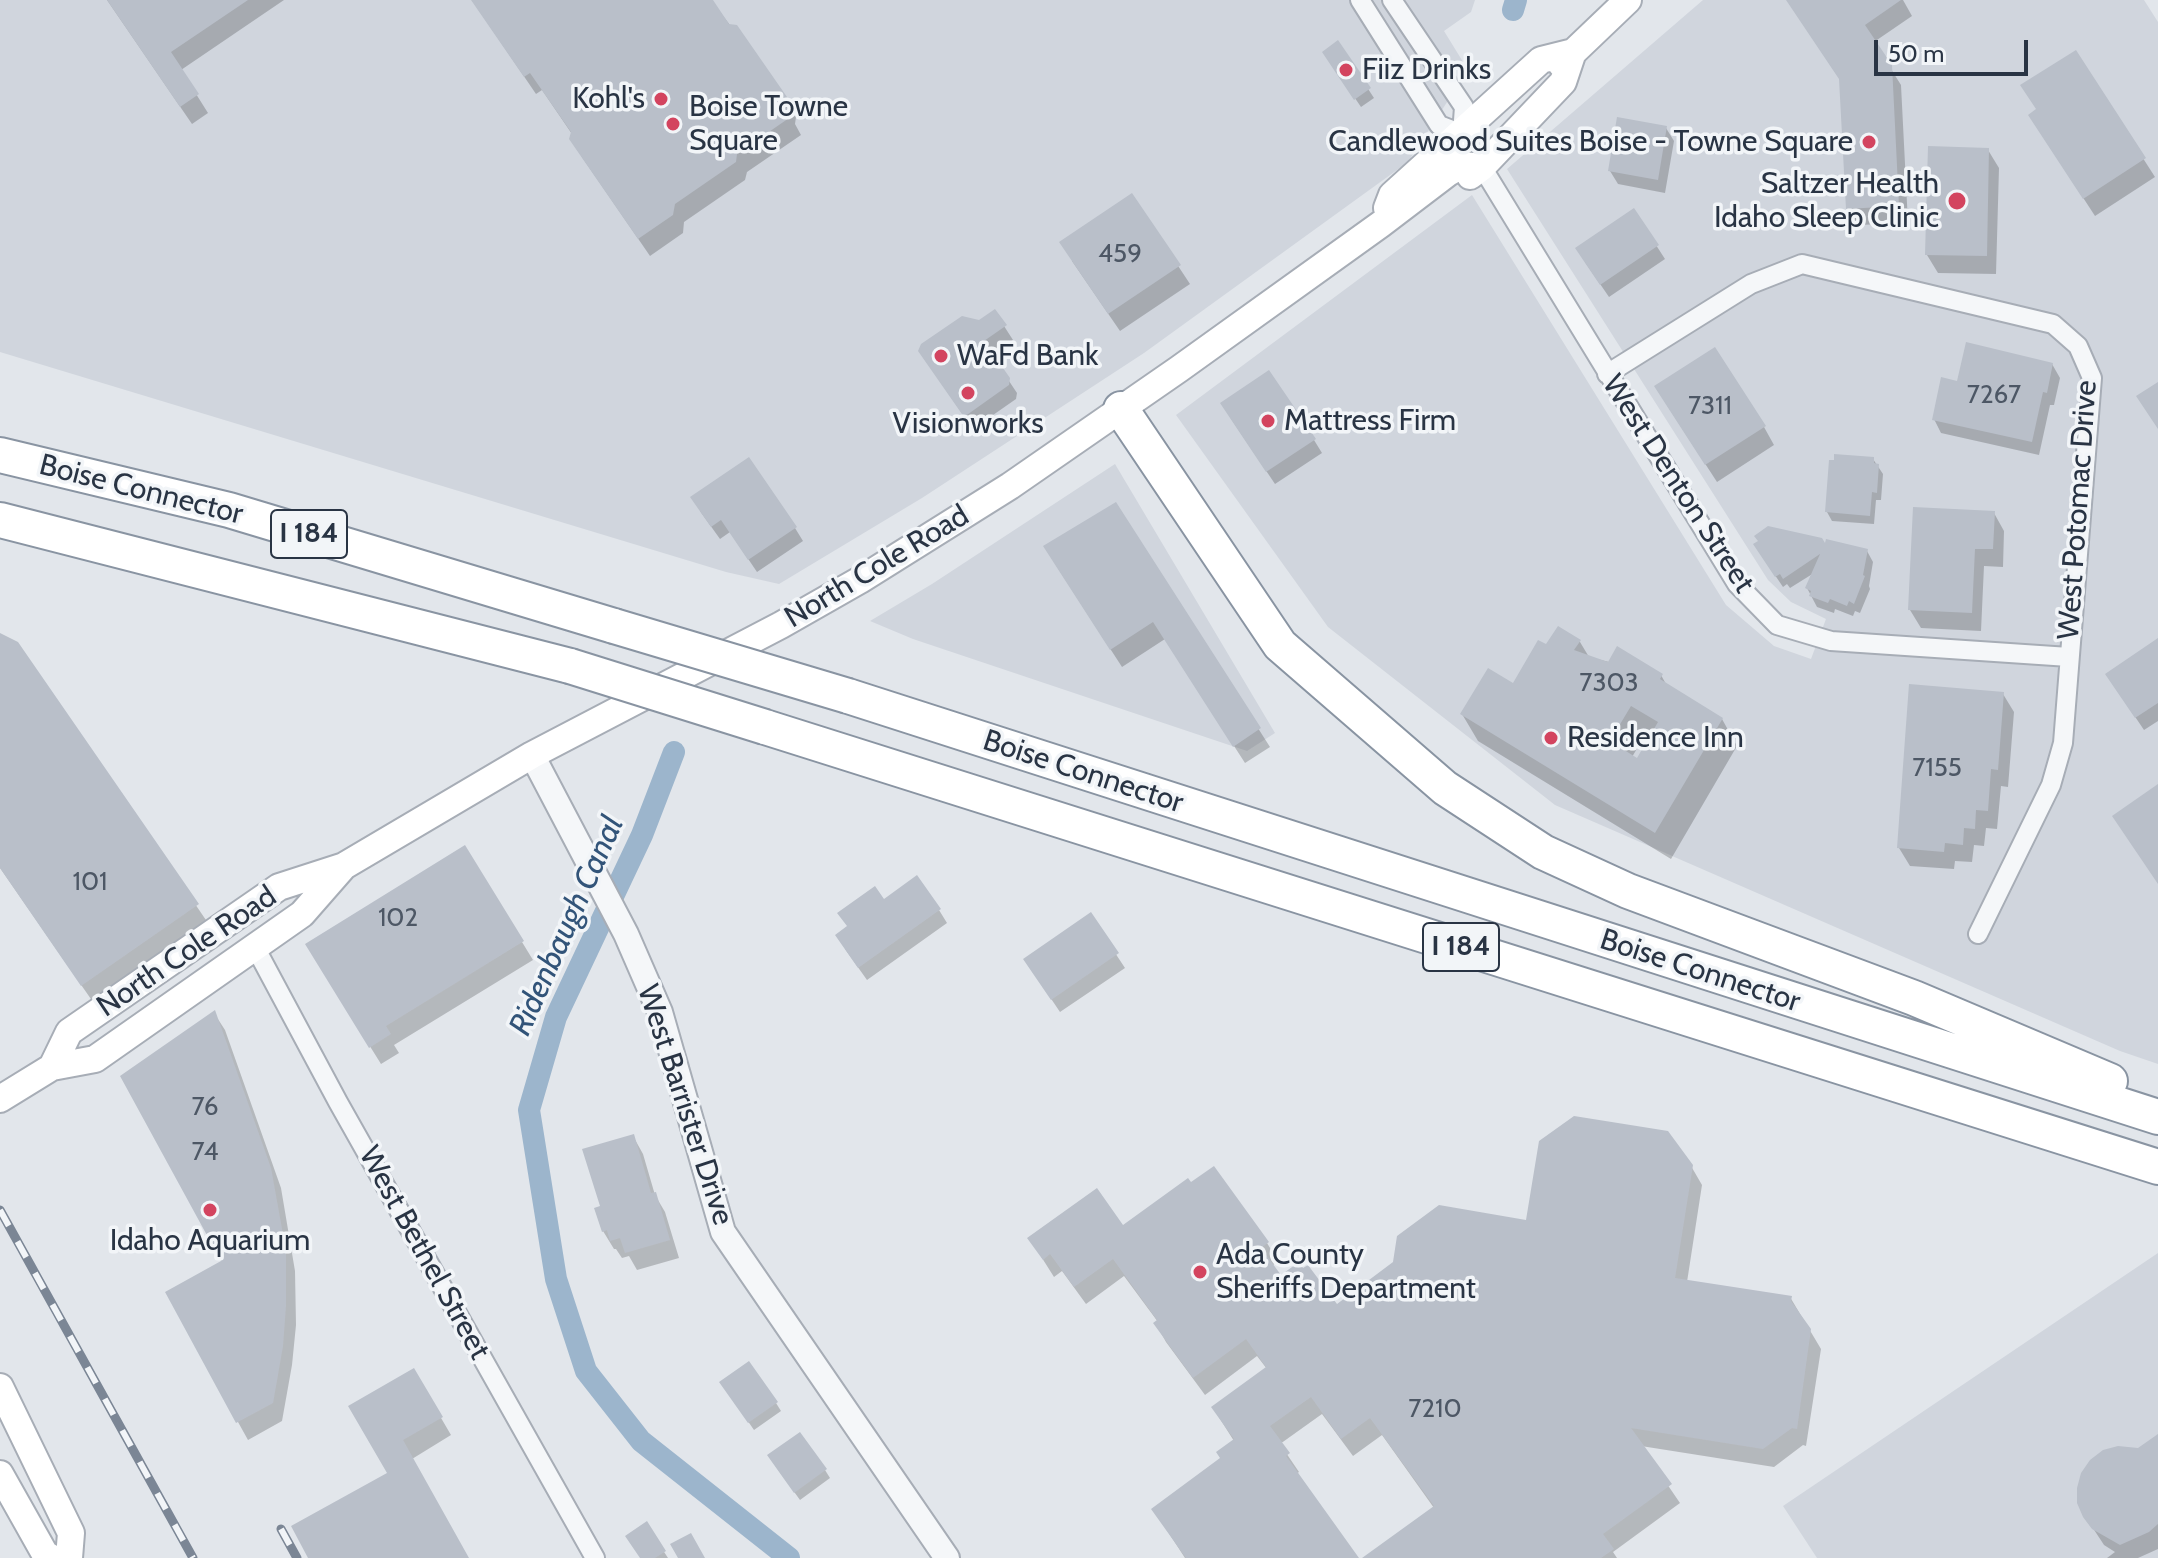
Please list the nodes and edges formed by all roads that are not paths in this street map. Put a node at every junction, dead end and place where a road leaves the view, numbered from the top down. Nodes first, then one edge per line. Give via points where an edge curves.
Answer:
1 (1360, 0) edge
2 (1392, 0) edge
3 (1628, 0) edge
4 (1573, 52) junction
5 (1462, 134) junction
6 (1482, 167) junction
7 (1381, 224) junction
8 (1607, 374) junction
9 (1121, 409) junction
10 (0, 455) edge
11 (0, 520) edge
12 (2069, 657) junction
13 (532, 755) junction
14 (344, 866) junction
15 (1978, 934) dead end
16 (255, 947) junction
17 (52, 1067) junction
18 (0, 1099) edge
19 (2158, 1102) edge
20 (2158, 1117) edge
21 (2158, 1167) edge
22 (0, 1387) edge
23 (0, 1474) edge
24 (52, 1558) edge
25 (69, 1558) edge
26 (595, 1558) edge
27 (947, 1558) edge

1 - 5 street via 1439,125
2 - 5 street via 1464,107
3 - 4 main road, North Cole Road
4 - 5 main road, North Cole Road via 1541,60
4 - 6 main road, North Cole Road via 1563,82
5 - 7 main road, North Cole Road via 1392,195
6 - 7 main road, North Cole Road via 1411,221
6 - 8 street, West Denton Street
7 - 9 main road, North Cole Road
8 - 12 street, West Denton Street via 1737,584 1777,625 1831,641
8 - 12 street, West Potomac Drive via 1751,284 1802,264 2053,324 2078,346 2092,378
9 - 13 main road, North Cole Road via 860,580
9 - 19 highway via 1280,645 1445,788 1543,852 1628,891 1914,998
10 - 20 highway, Boise Connector / I 184, bridge via 229,510 848,696
11 - 21 highway, Boise Connector / I 184, bridge via 570,666
12 - 15 street, West Potomac Drive via 2063,743 2051,785
13 - 14 main road, North Cole Road
13 - 27 street, West Barrister Drive via 626,934 660,1012 723,1232
14 - 16 main road, North Cole Road via 302,914
14 - 17 main road, North Cole Road via 279,887 69,1032
16 - 17 main road, North Cole Road via 95,1059
16 - 26 street, West Bethel Street
17 - 18 main road, North Cole Road
22 - 25 main road via 71,1533
23 - 24 main road

